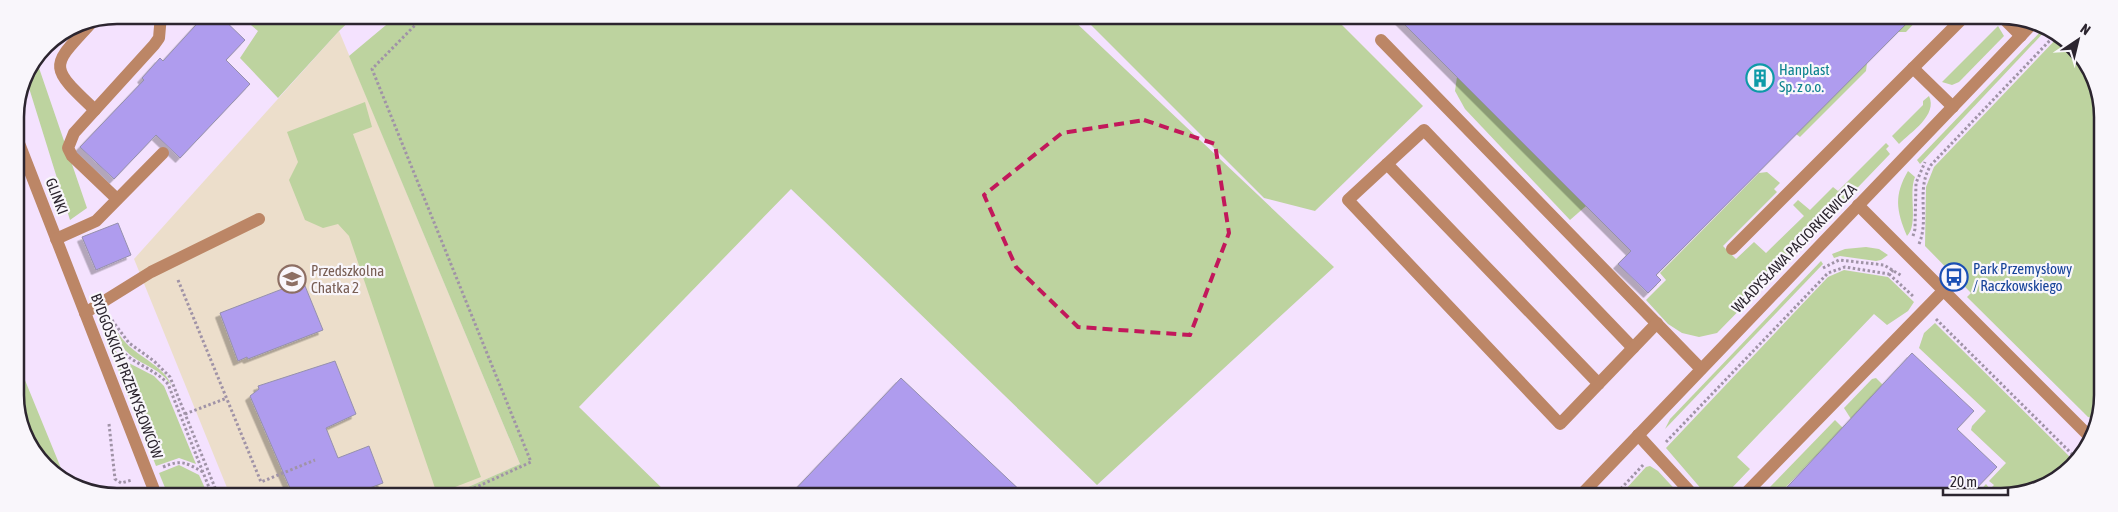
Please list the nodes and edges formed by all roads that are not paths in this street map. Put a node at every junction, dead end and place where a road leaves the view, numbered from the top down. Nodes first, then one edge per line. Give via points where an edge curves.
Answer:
1 (161, 24) edge
2 (1957, 24) edge
3 (2010, 25) edge
4 (2028, 28) edge
5 (85, 30) edge
6 (2021, 36) junction
7 (1381, 40) dead end
8 (1913, 68) junction
9 (1952, 107) junction
10 (95, 110) junction
11 (163, 153) dead end
12 (24, 157) edge
13 (1387, 164) junction
14 (117, 200) junction
15 (1858, 206) junction
16 (259, 219) dead end
17 (56, 238) junction
18 (1732, 249) dead end
19 (68, 269) joint
20 (1943, 291) junction
21 (85, 313) junction
22 (1657, 323) junction
23 (1633, 348) junction
24 (1701, 369) junction
25 (1599, 384) junction
26 (2086, 433) edge
27 (1638, 435) junction
28 (153, 488) edge
29 (1588, 488) edge
30 (1688, 488) edge
31 (1750, 488) edge

1 - 10 street via 159,38 154,45
2 - 8 street
3 - 6 street
4 - 6 street, WŁADYSŁAWA PACIORKIEWICZA
5 - 10 street via 64,53 60,73
6 - 9 street, WŁADYSŁAWA PACIORKIEWICZA
7 - 22 street
8 - 9 street
8 - 18 street
9 - 15 street, WŁADYSŁAWA PACIORKIEWICZA
10 - 14 street via 74,133 68,148 72,156
11 - 14 street
12 - 17 street, GLINKI
13 - 23 street via 1424,130
13 - 25 street
13 - 25 street via 1348,200 1560,424
14 - 17 street via 96,221
15 - 20 street
15 - 24 street, WŁADYSŁAWA PACIORKIEWICZA
16 - 21 street via 151,272
17 - 19 street, GLINKI
19 - 21 street, BYDGOSKICH PRZEMYSŁOWCÓW
20 - 26 street
20 - 31 street
21 - 28 street, BYDGOSKICH PRZEMYSŁOWCÓW
22 - 23 street
22 - 24 street
23 - 25 street
24 - 27 street, WŁADYSŁAWA PACIORKIEWICZA
27 - 29 street, WŁADYSŁAWA PACIORKIEWICZA
27 - 30 street

